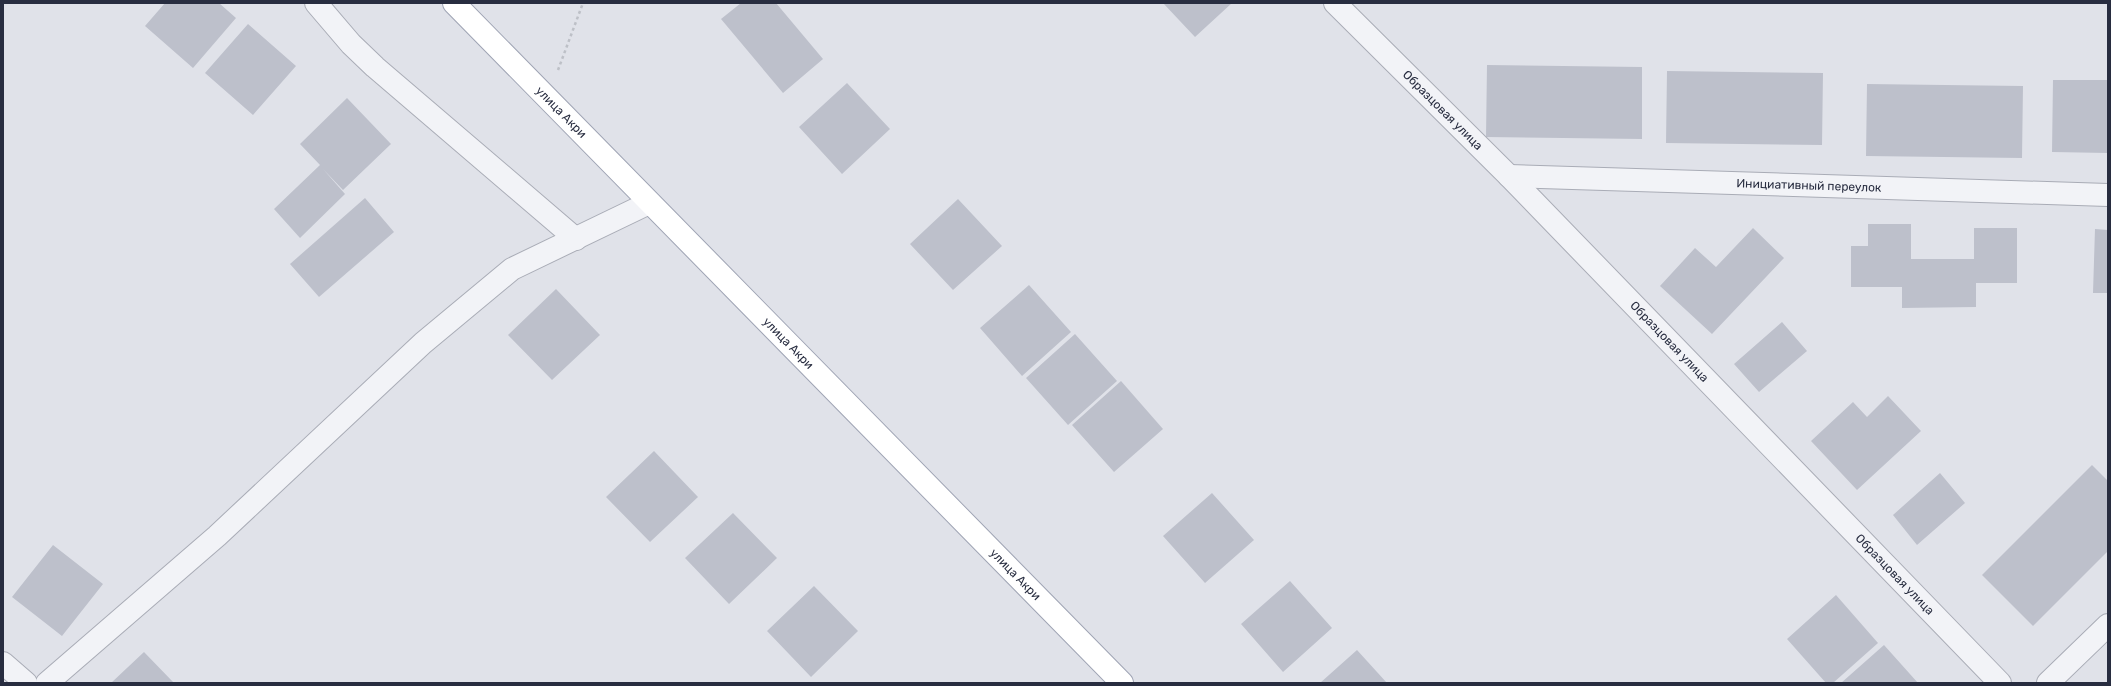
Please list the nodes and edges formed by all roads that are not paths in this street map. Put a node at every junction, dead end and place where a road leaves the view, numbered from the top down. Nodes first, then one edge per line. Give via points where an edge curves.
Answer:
1 (316, 3) edge
2 (454, 3) edge
3 (1337, 4) edge
4 (1510, 176) junction
5 (2108, 195) edge
6 (649, 203) junction
7 (576, 239) junction
8 (2108, 625) edge
9 (3, 663) edge
10 (26, 683) edge
11 (47, 683) edge
12 (1122, 683) edge
13 (2000, 683) edge
14 (2048, 683) edge

1 - 7 street via 351,44 375,67
2 - 6 main road, улица Акри
3 - 4 street, Образцовая улица
4 - 5 street, Инициативный переулок
4 - 13 street, Образцовая улица
6 - 7 street
6 - 12 main road, улица Акри
7 - 11 street via 512,269 423,343 217,536
8 - 14 street
9 - 10 street

